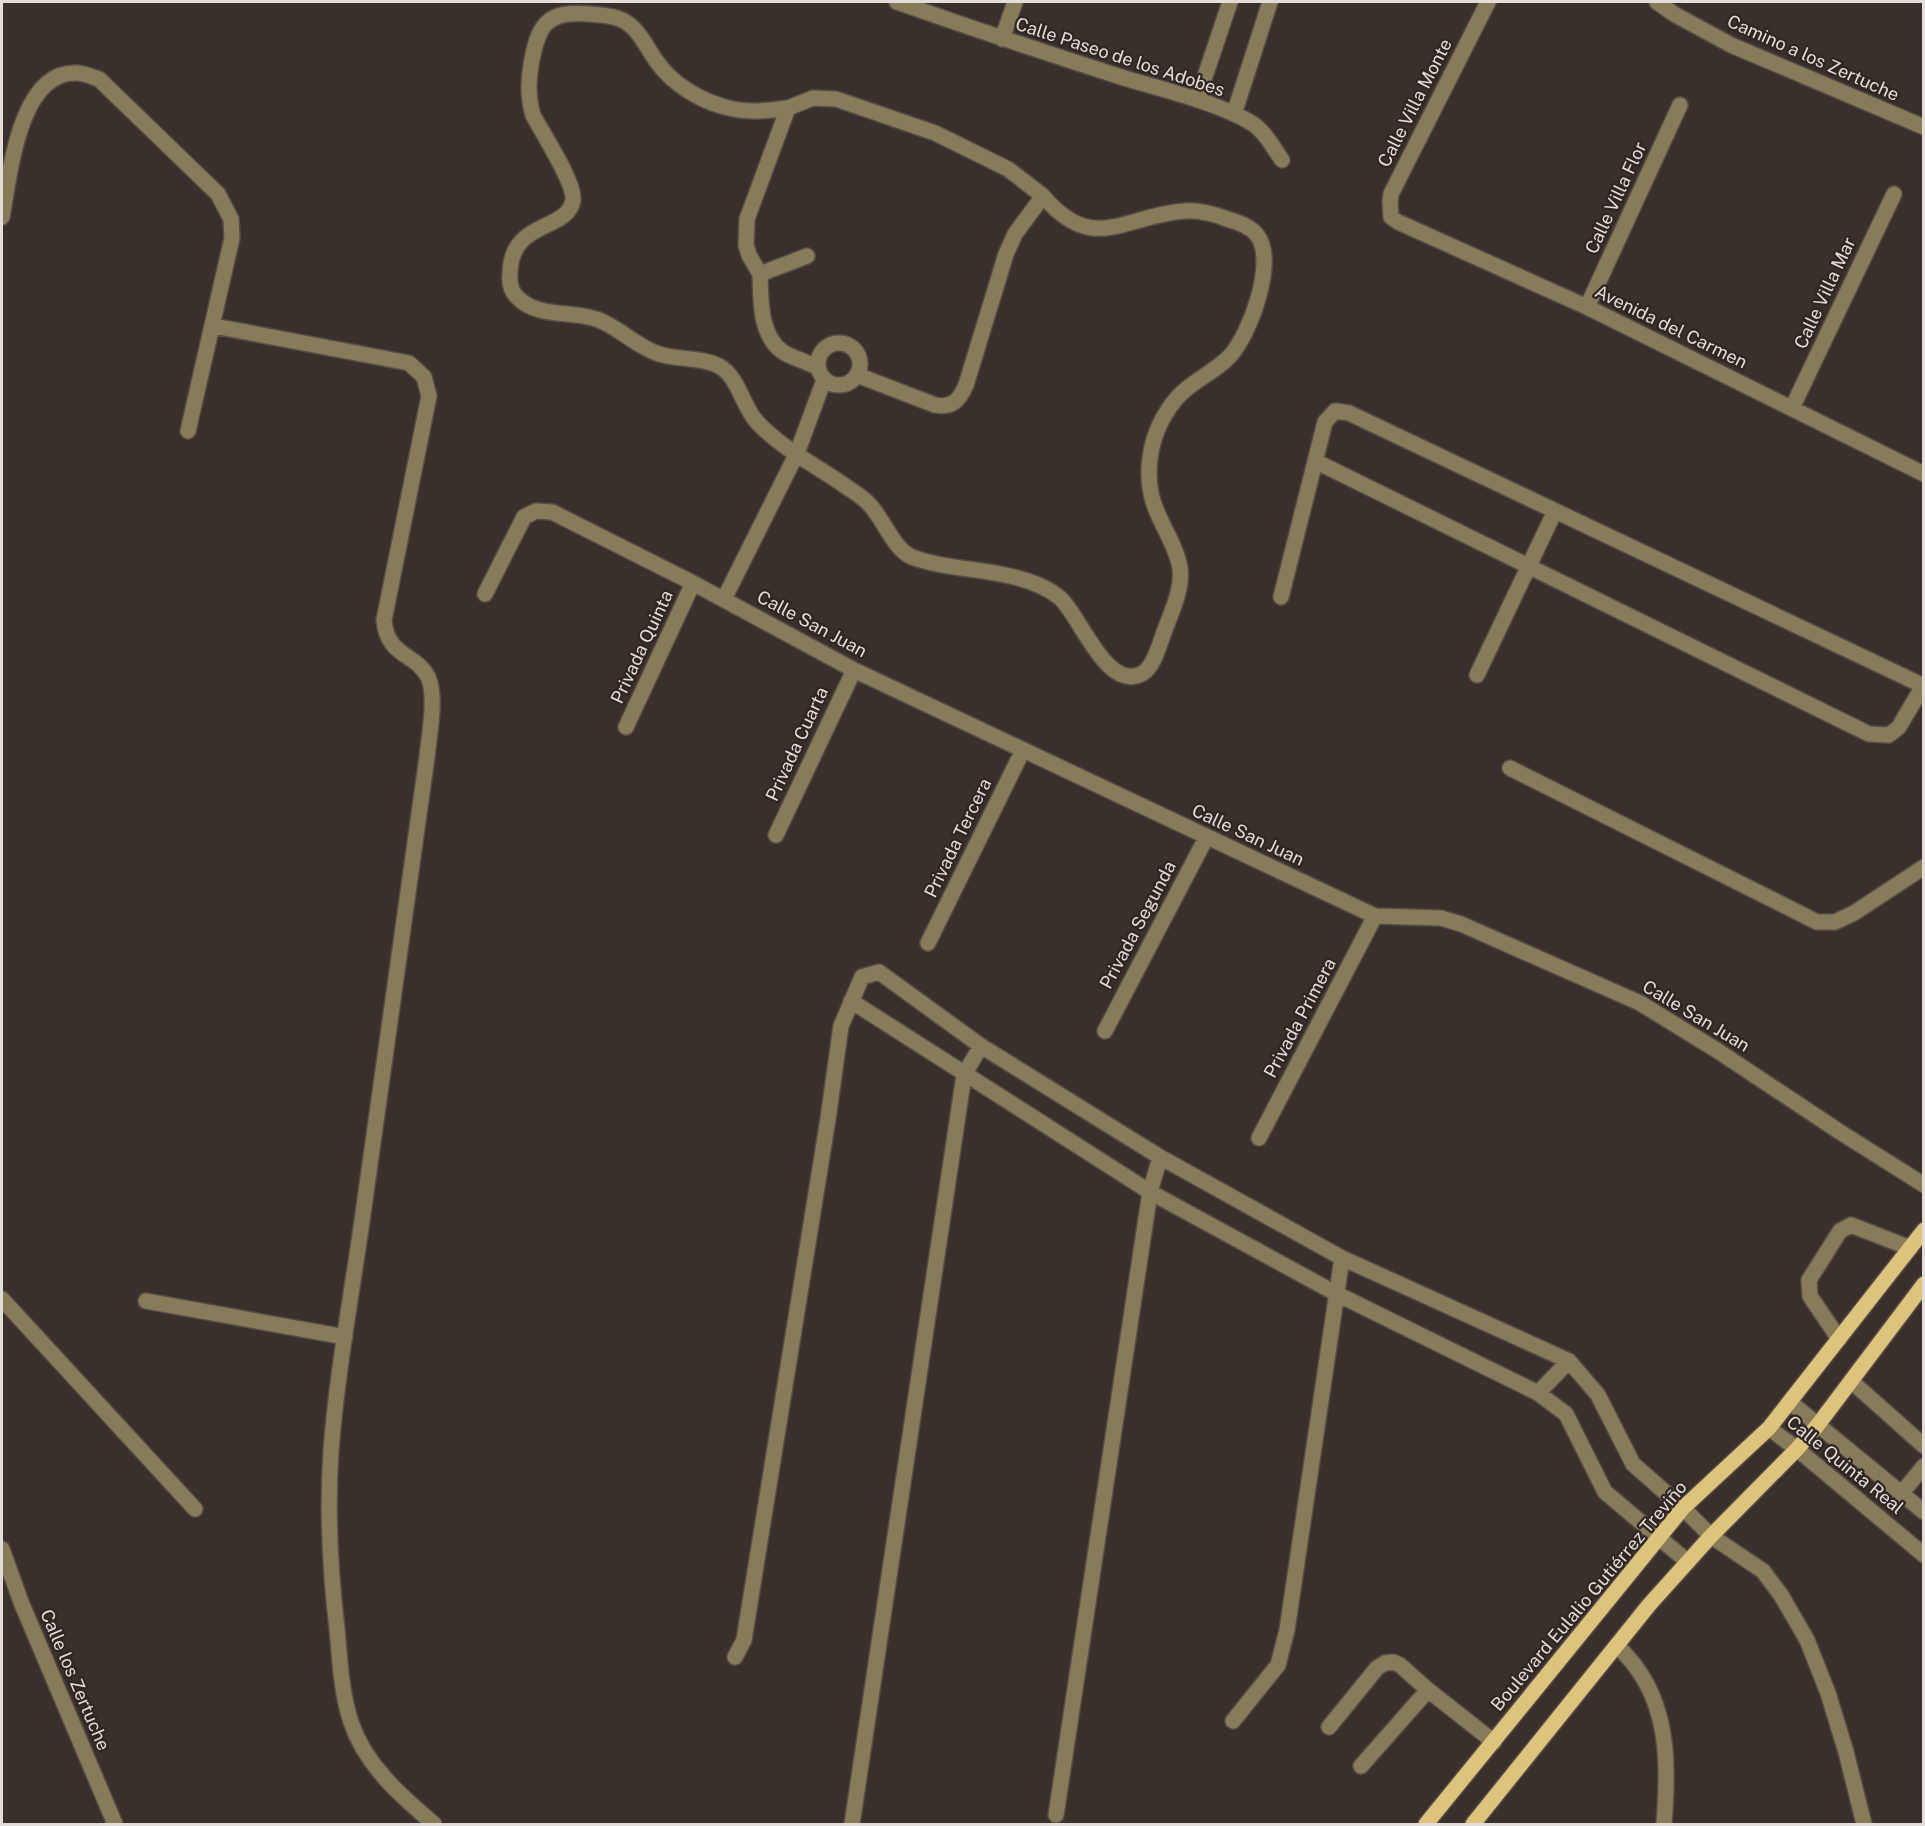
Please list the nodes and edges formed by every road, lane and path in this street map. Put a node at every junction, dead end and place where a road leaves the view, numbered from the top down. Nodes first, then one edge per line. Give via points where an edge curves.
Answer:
1 (897, 2) edge
2 (1015, 2) edge
3 (1230, 2) edge
4 (1270, 2) edge
5 (1488, 2) edge
6 (1657, 2) edge
7 (1002, 39) junction
8 (1197, 100) junction
9 (1680, 105) dead end
10 (788, 108) junction
11 (1234, 114) junction
12 (1923, 127) edge
13 (1282, 160) dead end
14 (1894, 194) dead end
15 (1043, 196) junction
16 (2, 217) edge
17 (1398, 222) joint
18 (807, 256) dead end
19 (760, 274) junction
20 (1587, 307) junction
21 (214, 326) junction
22 (821, 374) junction
23 (857, 375) junction
24 (1792, 408) junction
25 (188, 431) dead end
26 (797, 453) junction
27 (1315, 461) junction
28 (1923, 474) edge
29 (1554, 511) junction
30 (1528, 566) junction
31 (693, 583) junction
32 (484, 594) dead end
33 (1281, 597) dead end
34 (723, 599) junction
35 (854, 670) junction
36 (1477, 675) dead end
37 (1923, 686) edge
38 (1917, 710) edge
39 (626, 727) dead end
40 (1023, 750) junction
41 (1510, 768) dead end
42 (776, 835) dead end
43 (1206, 838) junction
44 (1923, 867) edge
45 (1375, 916) junction
46 (928, 943) dead end
47 (851, 1001) junction
48 (1105, 1031) dead end
49 (981, 1046) junction
50 (964, 1074) junction
51 (1259, 1138) dead end
52 (1160, 1157) junction
53 (1923, 1185) edge
54 (1150, 1192) junction
55 (1923, 1230) edge
56 (1910, 1248) junction
57 (1342, 1258) junction
58 (1923, 1284) edge
59 (1337, 1294) junction
60 (2, 1299) edge
61 (147, 1301) dead end
62 (345, 1337) junction
63 (1839, 1339) junction
64 (1569, 1361) junction
65 (1851, 1381) junction
66 (1538, 1393) junction
67 (1790, 1402) junction
68 (1817, 1426) junction
69 (1769, 1428) junction
70 (1923, 1446) edge
71 (1797, 1449) junction
72 (1923, 1466) edge
73 (1900, 1494) junction
74 (1683, 1508) junction
75 (195, 1509) dead end
76 (1923, 1512) edge
77 (1712, 1536) junction
78 (1659, 1537) junction
79 (2, 1549) edge
80 (1923, 1555) edge
81 (1688, 1562) junction
82 (1617, 1645) junction
83 (735, 1657) dead end
84 (1428, 1690) junction
85 (1233, 1721) dead end
86 (1329, 1727) dead end
87 (1494, 1742) junction
88 (1361, 1766) dead end
89 (1056, 1815) dead end
90 (115, 1824) edge
91 (434, 1824) edge
92 (852, 1824) edge
93 (1426, 1824) edge
94 (1473, 1824) edge
95 (1664, 1824) edge
96 (1864, 1824) edge

1 - 7 street, Calle Paseo de los Adobes
2 - 7 street
3 - 8 street
4 - 11 street
5 - 17 street, Calle Villa Monte via 1391,194 1391,217
6 - 12 street, Camino a los Zertuche via 1731,45
7 - 8 street, Calle Paseo de los Adobes
8 - 11 street, Calle Paseo de los Adobes
9 - 20 street, Calle Villa Flor
10 - 15 street via 813,98 836,99 935,133 1008,170
10 - 19 street via 747,219 746,245
10 - 26 street via 734,110 689,91 663,70 636,31 620,19 575,13 549,21 535,41 530,104 571,184 573,202 565,215 522,238 511,260 510,280 512,290 530,307 595,319 657,354 717,365 732,379 756,422
11 - 13 street, Calle Paseo de los Adobes via 1260,130
14 - 24 street, Calle Villa Mar
15 - 23 street via 1015,234 1006,254 966,385 956,402 944,407 935,405
15 - 26 street via 1065,219 1090,228 1111,228 1194,211 1245,225 1263,246 1264,269 1256,303 1240,342 1224,361 1177,397 1164,416 1152,448 1151,494 1176,554 1180,577 1148,669 1139,675 1126,675 1109,665 1096,653 1067,605 1049,590 1017,577 949,566 906,554 871,506
16 - 21 street via 28,106 41,88 58,77 77,73 99,79 218,194 231,219 232,238
17 - 20 street, Avenida del Carmen
18 - 19 street
19 - 22 street via 768,334 783,352
20 - 24 street, Avenida del Carmen
21 - 25 street
21 - 62 street via 409,363 424,377 429,396 384,620 392,645 429,679 432,699 427,757
22 - 23 street via 831,384 846,384
22 - 23 street via 821,353 826,347 846,344 858,354
22 - 26 street
24 - 28 street, Avenida del Carmen
26 - 34 street
27 - 29 street via 1325,422 1335,411 1349,413
27 - 30 street
27 - 33 street
29 - 30 street
29 - 37 street
30 - 36 street
30 - 38 street via 1869,734 1889,735
31 - 32 street, Calle San Juan via 552,512 536,511 524,517
31 - 34 street, Calle San Juan
31 - 39 street, Privada Quinta
34 - 35 street, Calle San Juan
35 - 40 street, Calle San Juan
35 - 42 street, Privada Cuarta
37 - 38 street
40 - 43 street, Calle San Juan
40 - 46 street, Privada Tercera
41 - 44 street via 1817,922 1835,922 1854,913
43 - 45 street, Calle San Juan
43 - 48 street, Privada Segunda
45 - 51 street, Privada Primera
45 - 53 street, Calle San Juan via 1441,918 1461,924 1640,1003
47 - 49 street via 861,977 879,972
47 - 50 street
47 - 83 street via 841,1026 744,1641
49 - 50 street
49 - 52 street
50 - 54 street
50 - 92 street
52 - 54 street
52 - 57 street
54 - 59 street
54 - 89 street
55 - 56 main road, Boulevard Eulalio Gutiérrez Treviño
56 - 63 main road, Boulevard Eulalio Gutiérrez Treviño
56 - 63 street via 1851,1225 1840,1231 1809,1280 1810,1296
57 - 59 street
57 - 64 street
58 - 65 main road
59 - 66 street
59 - 85 street via 1287,1630 1278,1665
60 - 75 street
61 - 62 street
62 - 91 street via 331,1452 329,1527 344,1696 351,1724 370,1759 397,1792
63 - 67 main road, Boulevard Eulalio Gutiérrez Treviño
64 - 66 street
64 - 74 street via 1598,1395 1633,1464
65 - 68 main road
65 - 70 street
66 - 78 street via 1566,1414 1605,1492
67 - 68 street
67 - 69 main road, Boulevard Eulalio Gutiérrez Treviño
68 - 71 main road
68 - 73 street
69 - 71 street, Calle Quinta Real
69 - 74 main road, Boulevard Eulalio Gutiérrez Treviño
71 - 77 main road
71 - 80 street, Calle Quinta Real
72 - 73 street
73 - 76 street
74 - 77 street
74 - 78 main road, Boulevard Eulalio Gutiérrez Treviño
77 - 81 main road
77 - 96 street via 1763,1571 1807,1641 1828,1693
78 - 81 street
78 - 87 main road, Boulevard Eulalio Gutiérrez Treviño
79 - 90 street, Calle los Zertuche
81 - 82 main road
82 - 94 main road
82 - 95 street via 1639,1671 1662,1724 1667,1781
84 - 86 street via 1400,1665 1385,1663
84 - 87 street
84 - 88 street
87 - 93 main road, Boulevard Eulalio Gutiérrez Treviño

